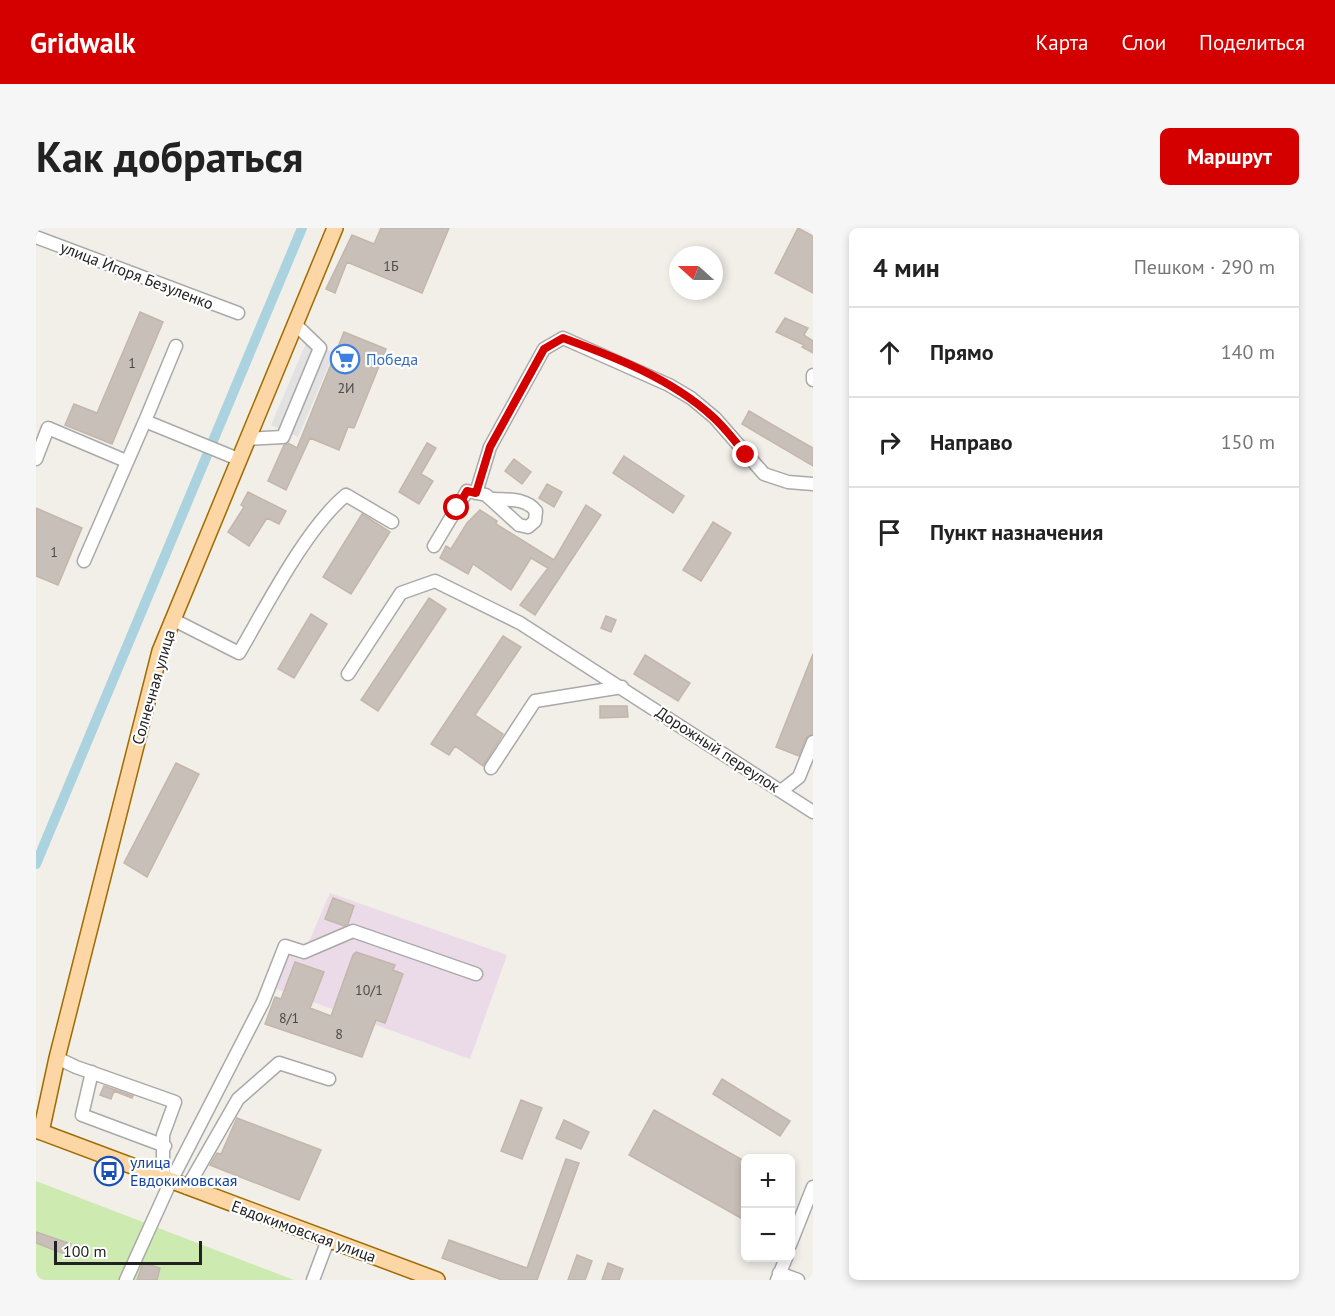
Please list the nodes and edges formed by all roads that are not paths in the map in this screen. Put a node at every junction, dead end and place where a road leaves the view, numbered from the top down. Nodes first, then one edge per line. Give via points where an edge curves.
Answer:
1 (334, 228) edge
2 (36, 237) edge
3 (238, 313) dead end
4 (295, 324) junction
5 (176, 346) dead end
6 (813, 375) edge
7 (813, 380) edge
8 (145, 421) junction
9 (247, 439) junction
10 (234, 457) junction
11 (36, 459) edge
12 (126, 461) junction
13 (813, 484) edge
14 (476, 493) junction
15 (494, 499) dead end
16 (392, 522) dead end
17 (434, 546) dead end
18 (84, 561) dead end
19 (172, 620) junction
20 (348, 674) dead end
21 (622, 687) junction
22 (813, 742) edge
23 (491, 768) dead end
24 (781, 792) junction
25 (813, 812) edge
26 (476, 974) dead end
27 (57, 1058) junction
28 (92, 1072) junction
29 (329, 1078) dead end
30 (38, 1131) edge
31 (165, 1146) junction
32 (167, 1181) junction
33 (187, 1188) junction
34 (813, 1188) edge
35 (795, 1233) edge
36 (328, 1240) junction
37 (784, 1262) edge
38 (778, 1277) edge
39 (126, 1280) edge
40 (313, 1280) edge
41 (437, 1280) edge
42 (798, 1280) edge

1 - 4 main road, Солнечная улица
2 - 3 street, улица Игоря Безуленко
4 - 9 main road, Солнечная улица
4 - 9 street via 320,348 313,366 283,437
5 - 8 street
6 - 7 street
8 - 10 street
8 - 12 street
9 - 10 main road, Солнечная улица
10 - 19 main road, Солнечная улица
11 - 12 street via 48,428
12 - 18 street
13 - 14 street via 788,482 764,474 715,418 691,398 563,338 544,349 490,447
14 - 15 street
14 - 17 street via 467,491
16 - 19 street via 346,495 333,505 291,565 239,653
19 - 27 main road, Солнечная улица via 160,651
20 - 21 street, Дорожный переулок via 401,593 435,581 520,623
21 - 23 street via 535,701
21 - 24 street, Дорожный переулок
22 - 24 street via 799,777
24 - 25 street, Дорожный переулок
26 - 32 street via 353,931 304,952 285,945 263,1002
27 - 28 street
27 - 30 main road, Солнечная улица
28 - 31 street via 82,1115
28 - 31 street via 175,1102 163,1135
29 - 33 street via 279,1063 238,1099
30 - 32 main road, Евдокимовская улица
31 - 32 street
32 - 33 main road, Евдокимовская улица
32 - 39 street
33 - 36 main road, Евдокимовская улица
34 - 35 street
36 - 40 street
36 - 41 main road, Евдокимовская улица
37 - 38 street
38 - 42 street

